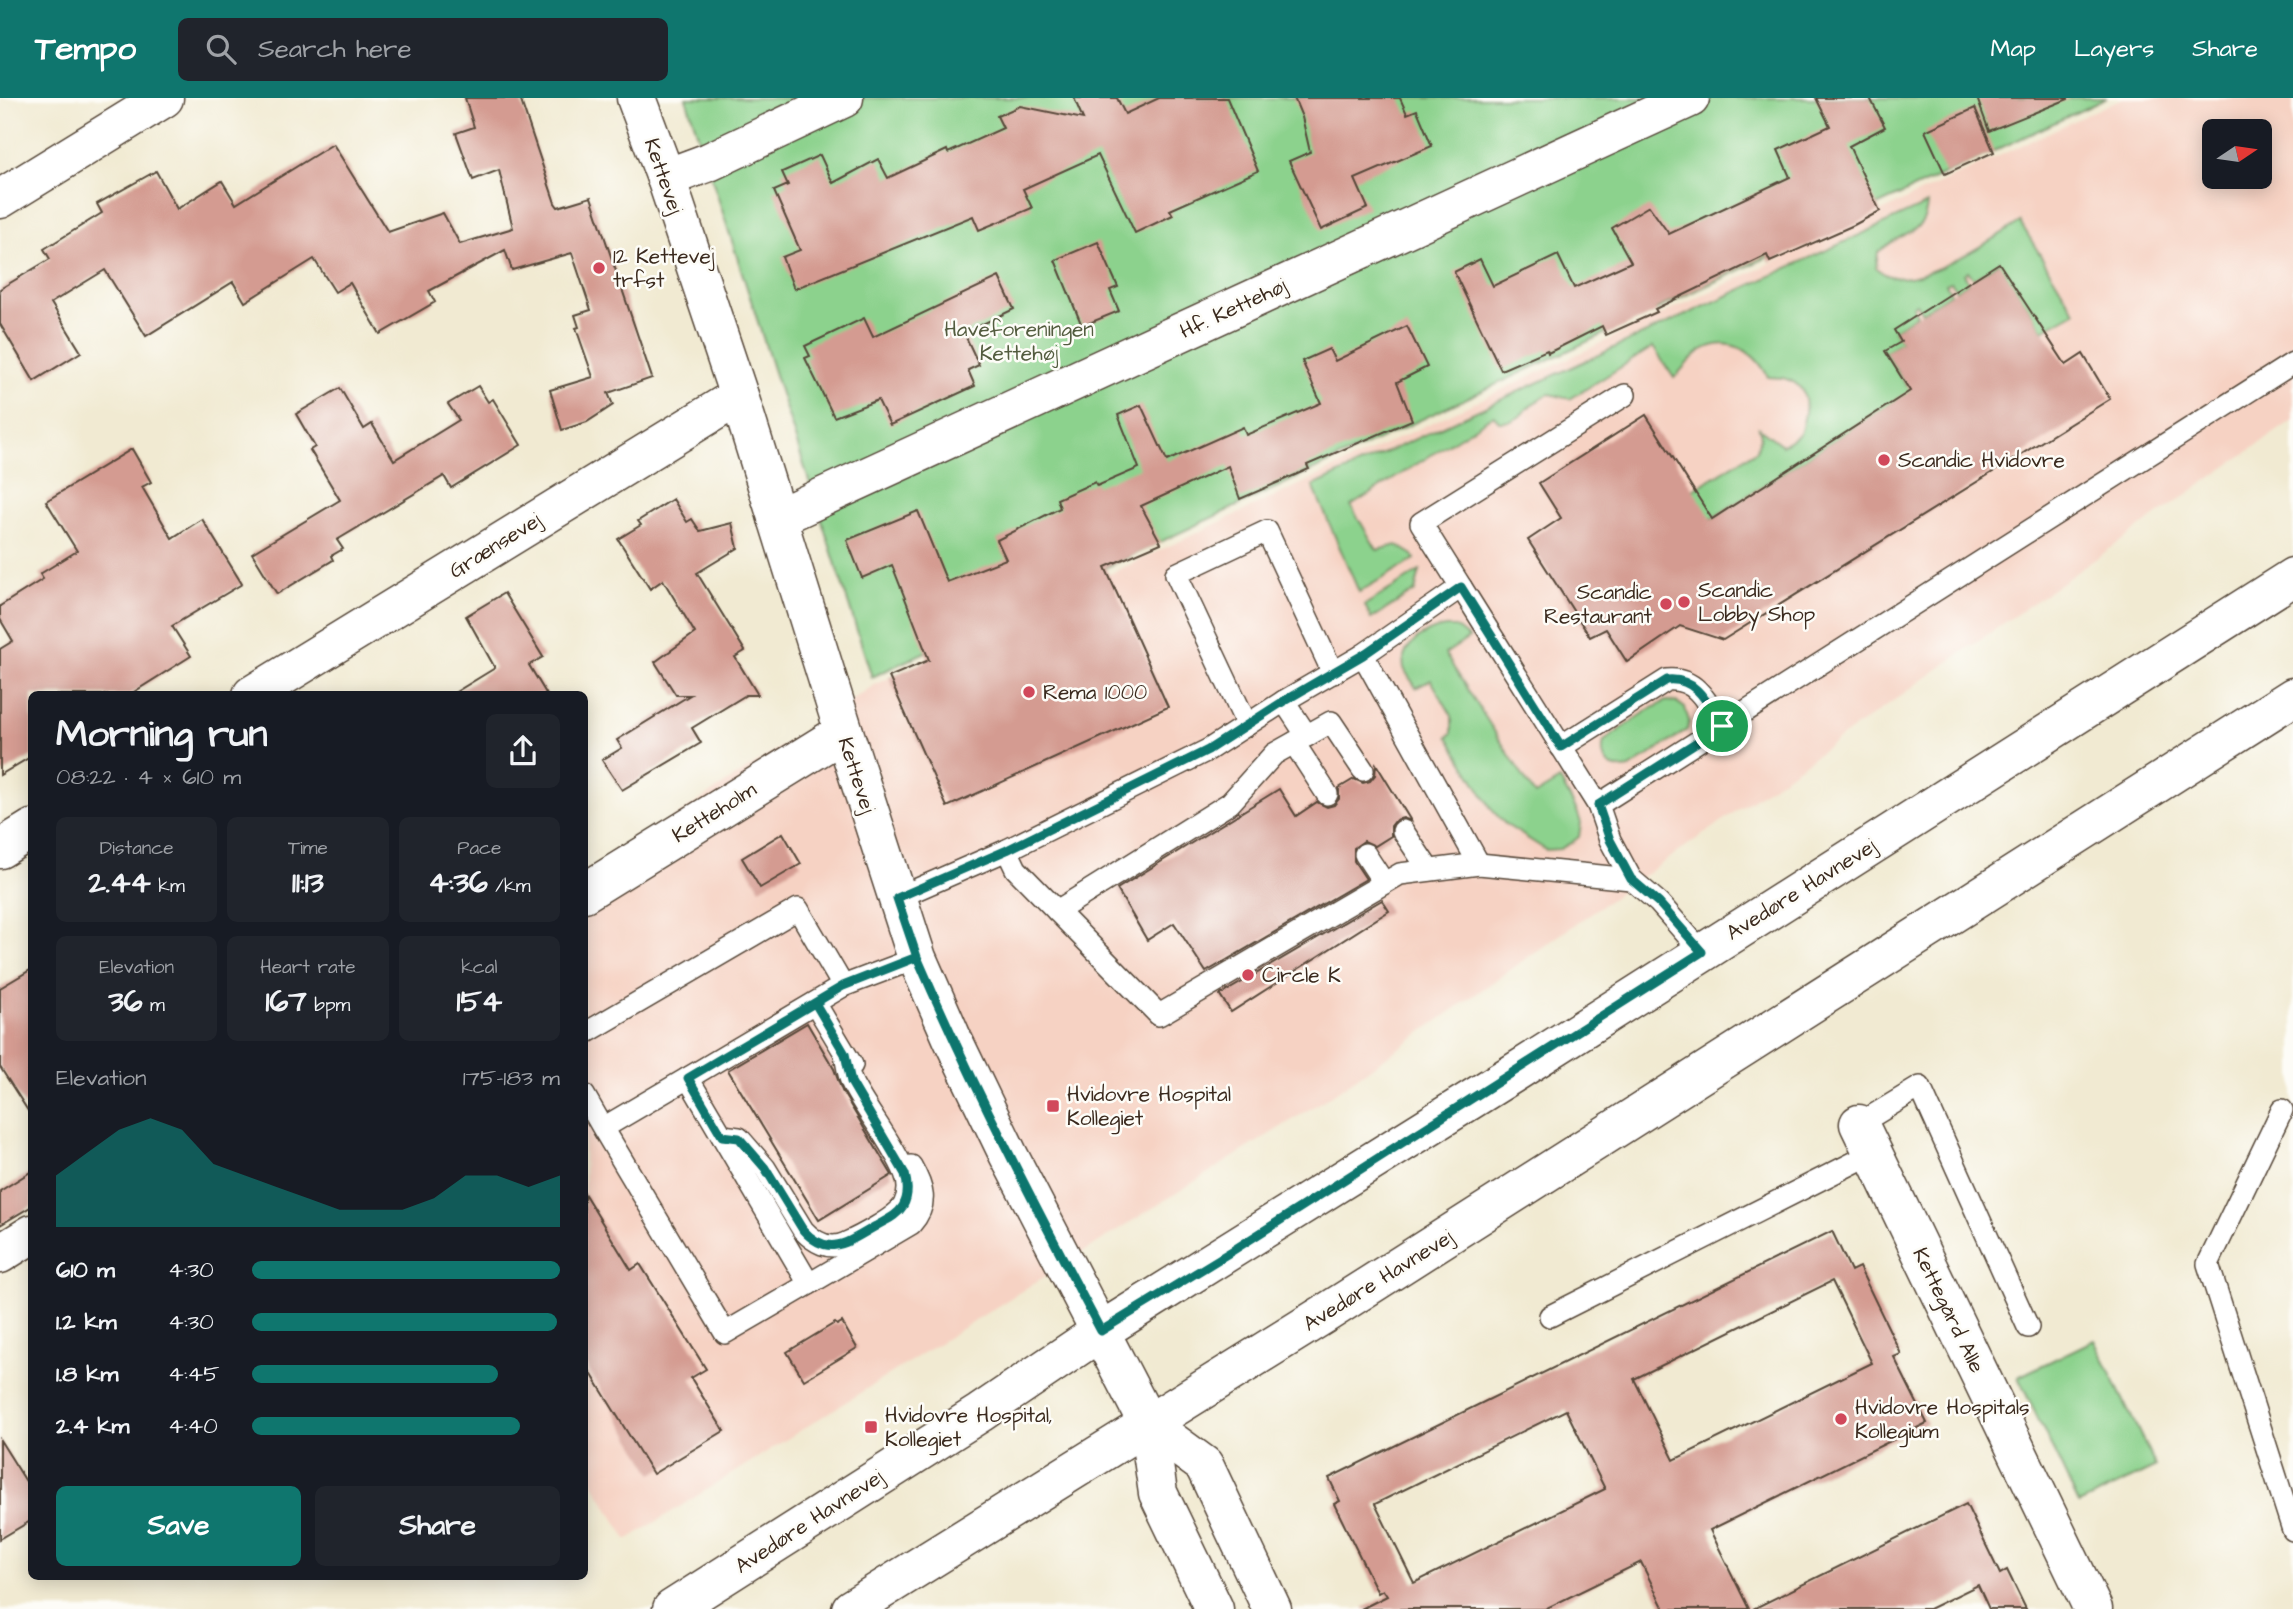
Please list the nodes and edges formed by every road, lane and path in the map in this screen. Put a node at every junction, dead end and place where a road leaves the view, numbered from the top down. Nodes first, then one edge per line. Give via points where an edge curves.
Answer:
1 (164, 98) edge
2 (636, 98) edge
3 (844, 98) edge
4 (1690, 98) edge
5 (666, 178) junction
6 (0, 199) edge
7 (2293, 363) edge
8 (1625, 395) dead end
9 (739, 396) junction
10 (777, 518) junction
11 (2293, 577) edge
12 (1461, 587) junction
13 (1363, 655) junction
14 (1333, 673) junction
15 (259, 691) edge
16 (2293, 697) edge
17 (1284, 701) junction
18 (1247, 725) junction
19 (1722, 726) junction
20 (844, 732) junction
21 (1300, 739) junction
22 (1561, 747) junction
23 (1363, 770) dead end
24 (1327, 794) dead end
25 (1598, 805) junction
26 (1403, 831) dead end
27 (28, 832) edge
28 (0, 849) edge
29 (1007, 850) junction
30 (1365, 854) dead end
31 (1479, 864) junction
32 (1429, 870) junction
33 (1631, 879) junction
34 (1384, 883) junction
35 (588, 891) edge
36 (897, 898) junction
37 (1057, 911) junction
38 (1702, 952) junction
39 (917, 957) junction
40 (843, 986) junction
41 (815, 1003) junction
42 (588, 1032) edge
43 (845, 1054) junction
44 (688, 1078) junction
45 (588, 1103) edge
46 (2282, 1110) dead end
47 (603, 1128) junction
48 (722, 1136) junction
49 (1866, 1138) junction
50 (28, 1236) edge
51 (0, 1254) edge
52 (809, 1284) junction
53 (1550, 1317) dead end
54 (2028, 1327) dead end
55 (1101, 1331) junction
56 (1148, 1424) junction
57 (2293, 1530) edge
58 (672, 1609) edge
59 (851, 1609) edge
60 (1214, 1609) edge
61 (1272, 1609) edge
62 (2093, 1609) edge

1 - 6 street
2 - 5 street, Kettevej
3 - 5 street
4 - 10 street, Hf. Kettehøj
5 - 9 street, Kettevej
7 - 19 lane
8 - 12 lane via 1422,523
9 - 10 street, Kettevej
9 - 15 street, Grænsevej
10 - 20 street, Kettevej
11 - 38 street, Avedøre Havnevej
12 - 13 lane
12 - 22 lane
13 - 14 lane
13 - 31 lane
14 - 17 lane
14 - 18 lane via 1267,531 1176,574
16 - 56 street, Avedøre Havnevej
17 - 18 lane
17 - 21 lane
18 - 29 lane via 1208,750
19 - 22 lane via 1692,683 1667,680
19 - 25 lane
20 - 35 street, Ketteholm
20 - 36 street, Kettevej
21 - 23 lane via 1331,722
21 - 24 lane
21 - 37 lane via 1274,754 1230,803
22 - 25 lane
25 - 33 lane
26 - 32 lane
27 - 28 street
29 - 36 lane
29 - 37 lane via 1016,869
30 - 34 lane
31 - 32 lane
31 - 33 lane
32 - 34 lane via 1400,874
33 - 38 lane
34 - 37 lane via 1160,1015
36 - 39 street, Kettevej
38 - 55 street, Avedøre Havnevej
39 - 40 lane
39 - 55 street, Kettevej via 1007,1154
40 - 41 lane
40 - 42 lane via 798,909
41 - 43 lane
41 - 44 lane
43 - 48 lane via 851,1082 905,1174 907,1196 896,1214 844,1244 821,1244 803,1230 765,1168 739,1138
43 - 52 lane via 920,1184 923,1206 911,1224
44 - 47 lane
44 - 48 lane
45 - 47 lane
46 - 57 lane via 2208,1264
47 - 52 lane via 724,1333
48 - 52 lane
49 - 53 lane
49 - 54 lane via 1920,1087
49 - 62 street, Kettegård Alle
50 - 51 street
55 - 56 street, Kettevej
55 - 58 street, Avedøre Havnevej
56 - 59 street, Avedøre Havnevej
56 - 60 street via 1158,1493
56 - 61 street via 1204,1465

